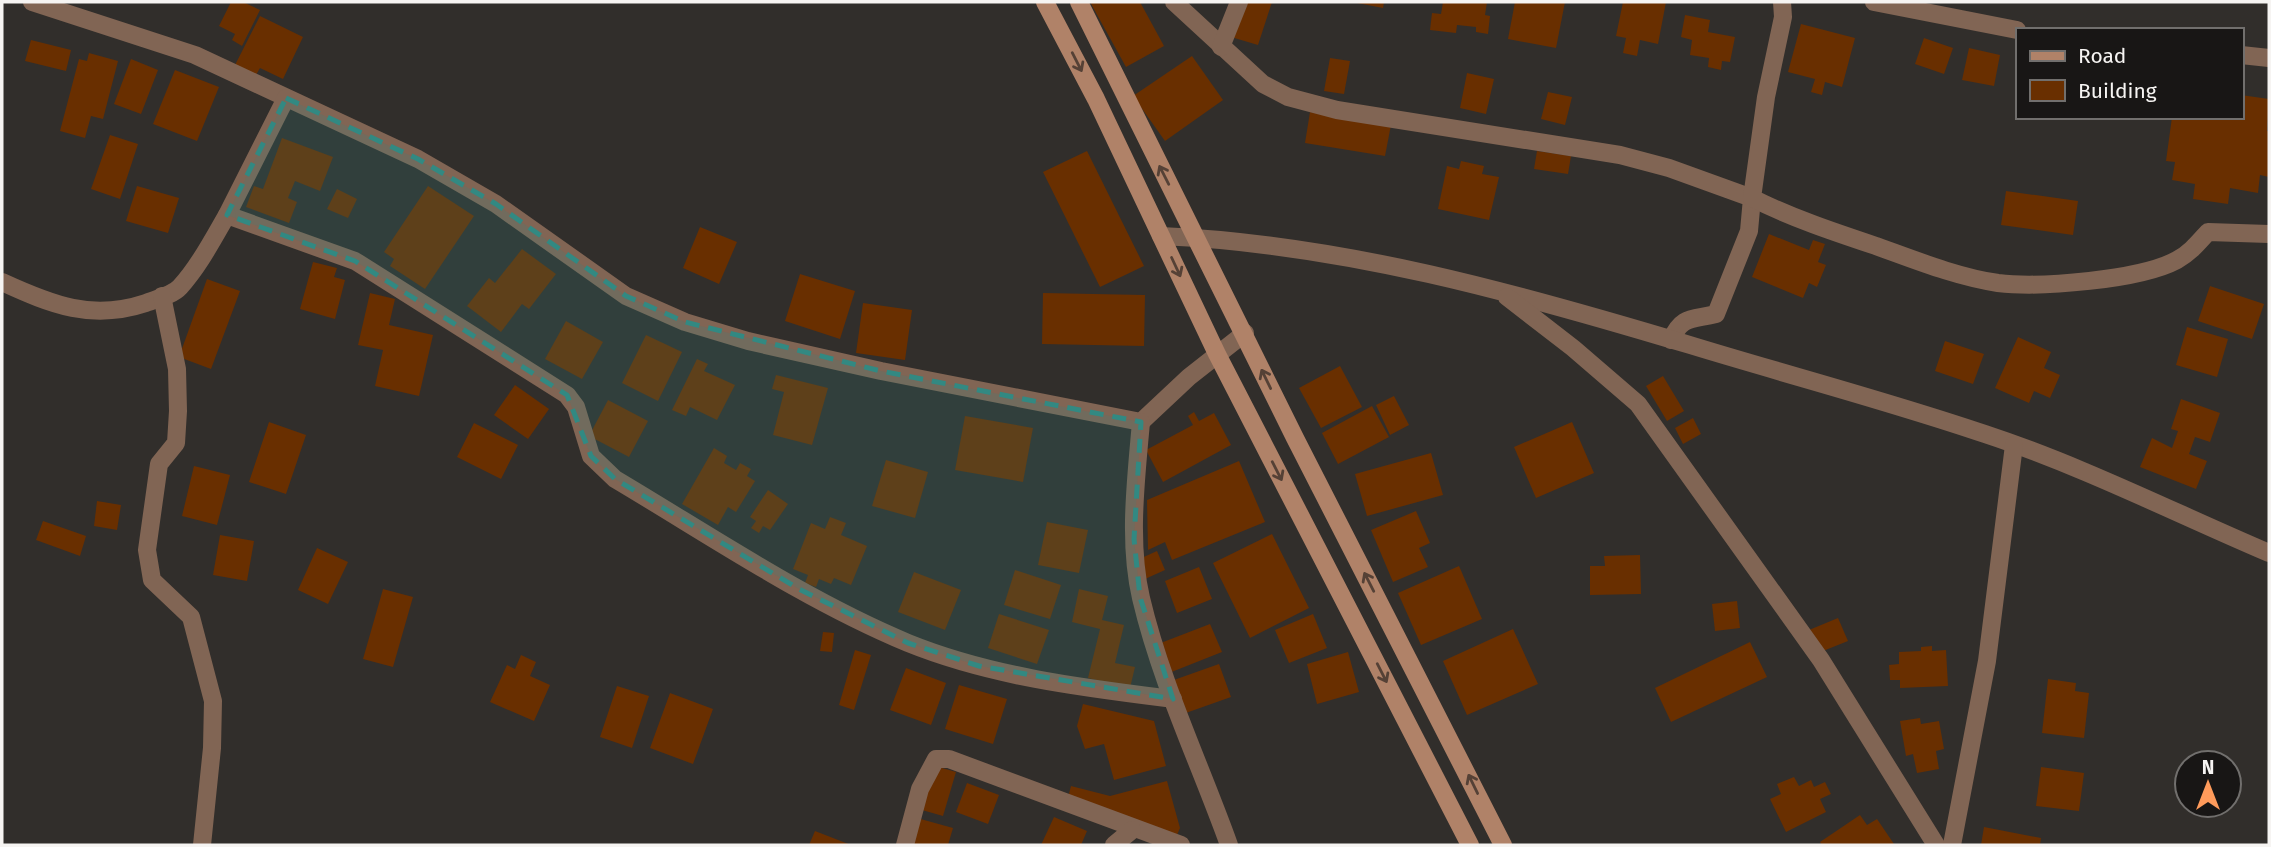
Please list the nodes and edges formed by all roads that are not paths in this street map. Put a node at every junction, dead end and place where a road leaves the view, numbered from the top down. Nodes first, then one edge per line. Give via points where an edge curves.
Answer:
1 (32, 2) edge
2 (1045, 2) edge
3 (1079, 2) edge
4 (1174, 2) edge
5 (1239, 2) edge
6 (1782, 2) edge
7 (1874, 2) edge
8 (2016, 30) edge
9 (1221, 47) junction
10 (2243, 55) edge
11 (2269, 58) edge
12 (286, 98) junction
13 (1752, 198) junction
14 (227, 215) junction
15 (2269, 234) edge
16 (1161, 236) junction
17 (1195, 237) junction
18 (2, 282) edge
19 (1498, 291) junction
20 (162, 296) junction
21 (1244, 333) junction
22 (1671, 340) junction
23 (1217, 354) junction
24 (1141, 422) junction
25 (2014, 445) junction
26 (1348, 541) junction
27 (2269, 553) edge
28 (1322, 556) junction
29 (1173, 699) junction
30 (1458, 754) junction
31 (1430, 765) junction
32 (1132, 830) junction
33 (202, 845) edge
34 (905, 845) edge
35 (1114, 845) edge
36 (1181, 845) edge
37 (1229, 845) edge
38 (1470, 845) edge
39 (1503, 845) edge
40 (1936, 845) edge
41 (1952, 845) edge

1 - 12 street via 195,55
2 -> 16 main road
17 -> 3 main road
4 - 9 street
5 - 9 street
6 - 13 street
7 - 8 street
9 - 13 street via 1263,84 1288,97 1337,110 1620,155
10 - 11 street
12 - 14 street
12 - 24 street via 418,159 496,204 626,296 685,322 881,371
13 - 15 street via 1922,263 1999,283 2136,274 2176,261 2208,232
13 - 22 street via 1749,231 1716,314 1678,324
14 - 20 street via 178,290
14 - 29 street via 355,261 567,396 576,407 591,456 615,479 799,589 908,643 979,666 1092,689
16 - 17 street
16 -> 23 main road
17 - 19 street via 1345,255
17 - 21 main road
18 - 20 street via 50,303 87,311 119,312
19 - 22 street
19 - 40 street via 1638,404 1821,660
20 - 33 street via 177,369 178,411 176,443 159,464 147,550 152,580 191,617 213,701
21 - 23 street
26 -> 21 main road
22 - 25 street
23 - 24 street
23 -> 28 main road
24 - 29 street via 1134,539 1140,597
25 - 27 street
25 - 41 street via 1987,661
26 - 28 main road
30 -> 26 main road
28 -> 31 main road
29 - 37 street
30 - 31 main road
39 -> 30 main road
31 - 38 main road
32 - 34 street via 949,759 936,760 920,789
32 - 35 street
32 - 36 street

